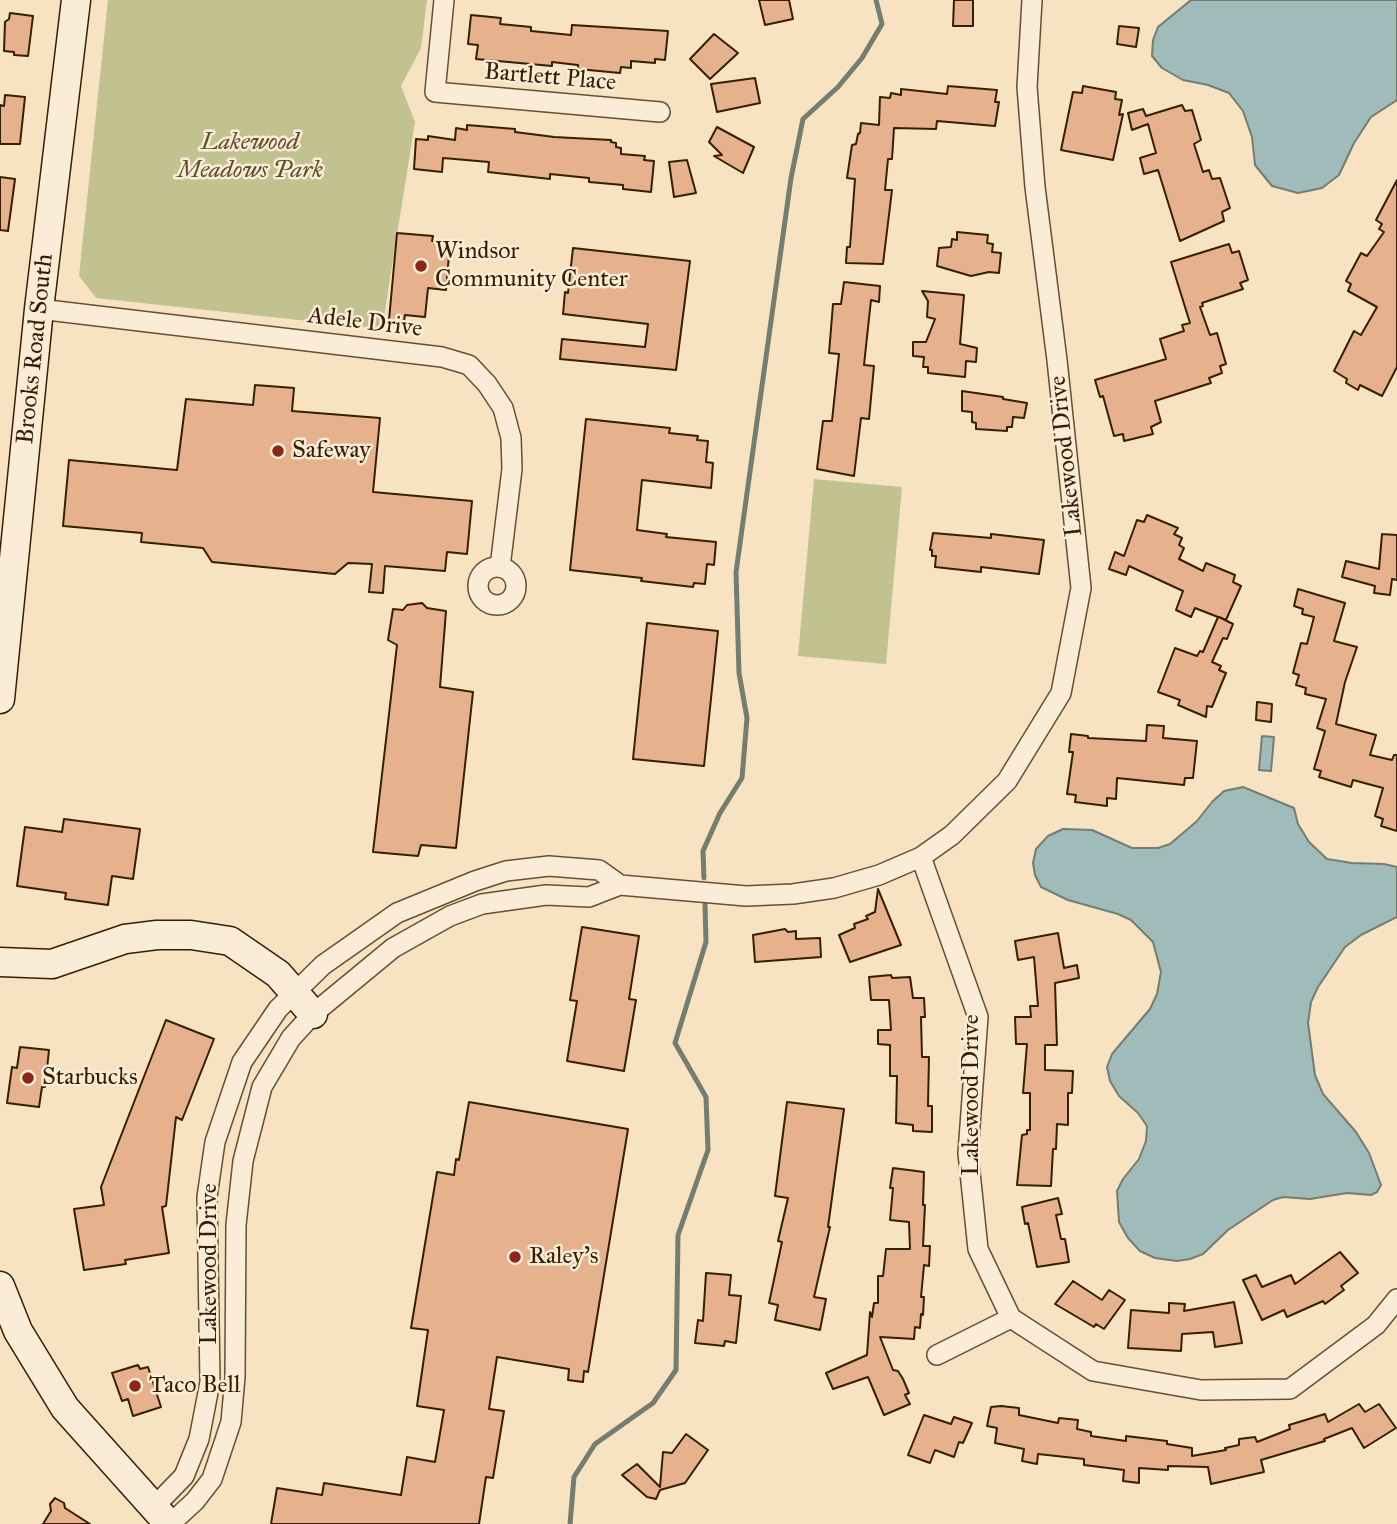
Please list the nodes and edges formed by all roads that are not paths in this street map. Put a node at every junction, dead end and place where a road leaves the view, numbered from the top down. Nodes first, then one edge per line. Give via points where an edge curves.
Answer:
1 (76, 0) edge
2 (444, 0) edge
3 (1032, 0) edge
4 (660, 112) dead end
5 (39, 309) junction
6 (8, 554) edge
7 (500, 567) dead end
8 (0, 699) edge
9 (920, 857) junction
10 (620, 885) junction
11 (0, 962) edge
12 (294, 992) junction
13 (313, 1014) junction
14 (0, 1286) edge
15 (1397, 1299) edge
16 (1010, 1318) junction
17 (937, 1354) dead end
18 (158, 1520) edge

1 - 5 street, Brooks Road South
2 - 4 street, Bartlett Place via 435,92
3 - 9 street, Lakewood Drive via 1027,87 1033,166 1081,588 1062,693 1007,781 952,835
5 - 6 street, Brooks Road South
5 - 7 street, Adele Drive via 442,357 469,365 503,408 511,438
6 - 8 street, Brooks Road South
9 - 10 street, Lakewood Drive via 879,875 793,894 746,896
9 - 16 street, Lakewood Drive via 978,1017 968,1153 978,1249
10 - 12 street, Lakewood Drive via 599,870 549,866 506,871 475,881 397,913 323,965
10 - 13 street, Lakewood Drive via 589,897 546,895 482,904 450,916 393,948
11 - 12 street via 52,964 125,939 191,935 230,941 278,974
12 - 13 street
12 - 18 street, Lakewood Drive via 243,1062 215,1142 207,1197 210,1381 199,1439
13 - 18 street, Lakewood Drive via 291,1038 262,1087 243,1161 236,1225 236,1377 231,1422 212,1479 195,1501
14 - 18 street via 18,1331 65,1408
15 - 16 street via 1376,1325 1290,1389 1201,1390 1093,1371
16 - 17 street

